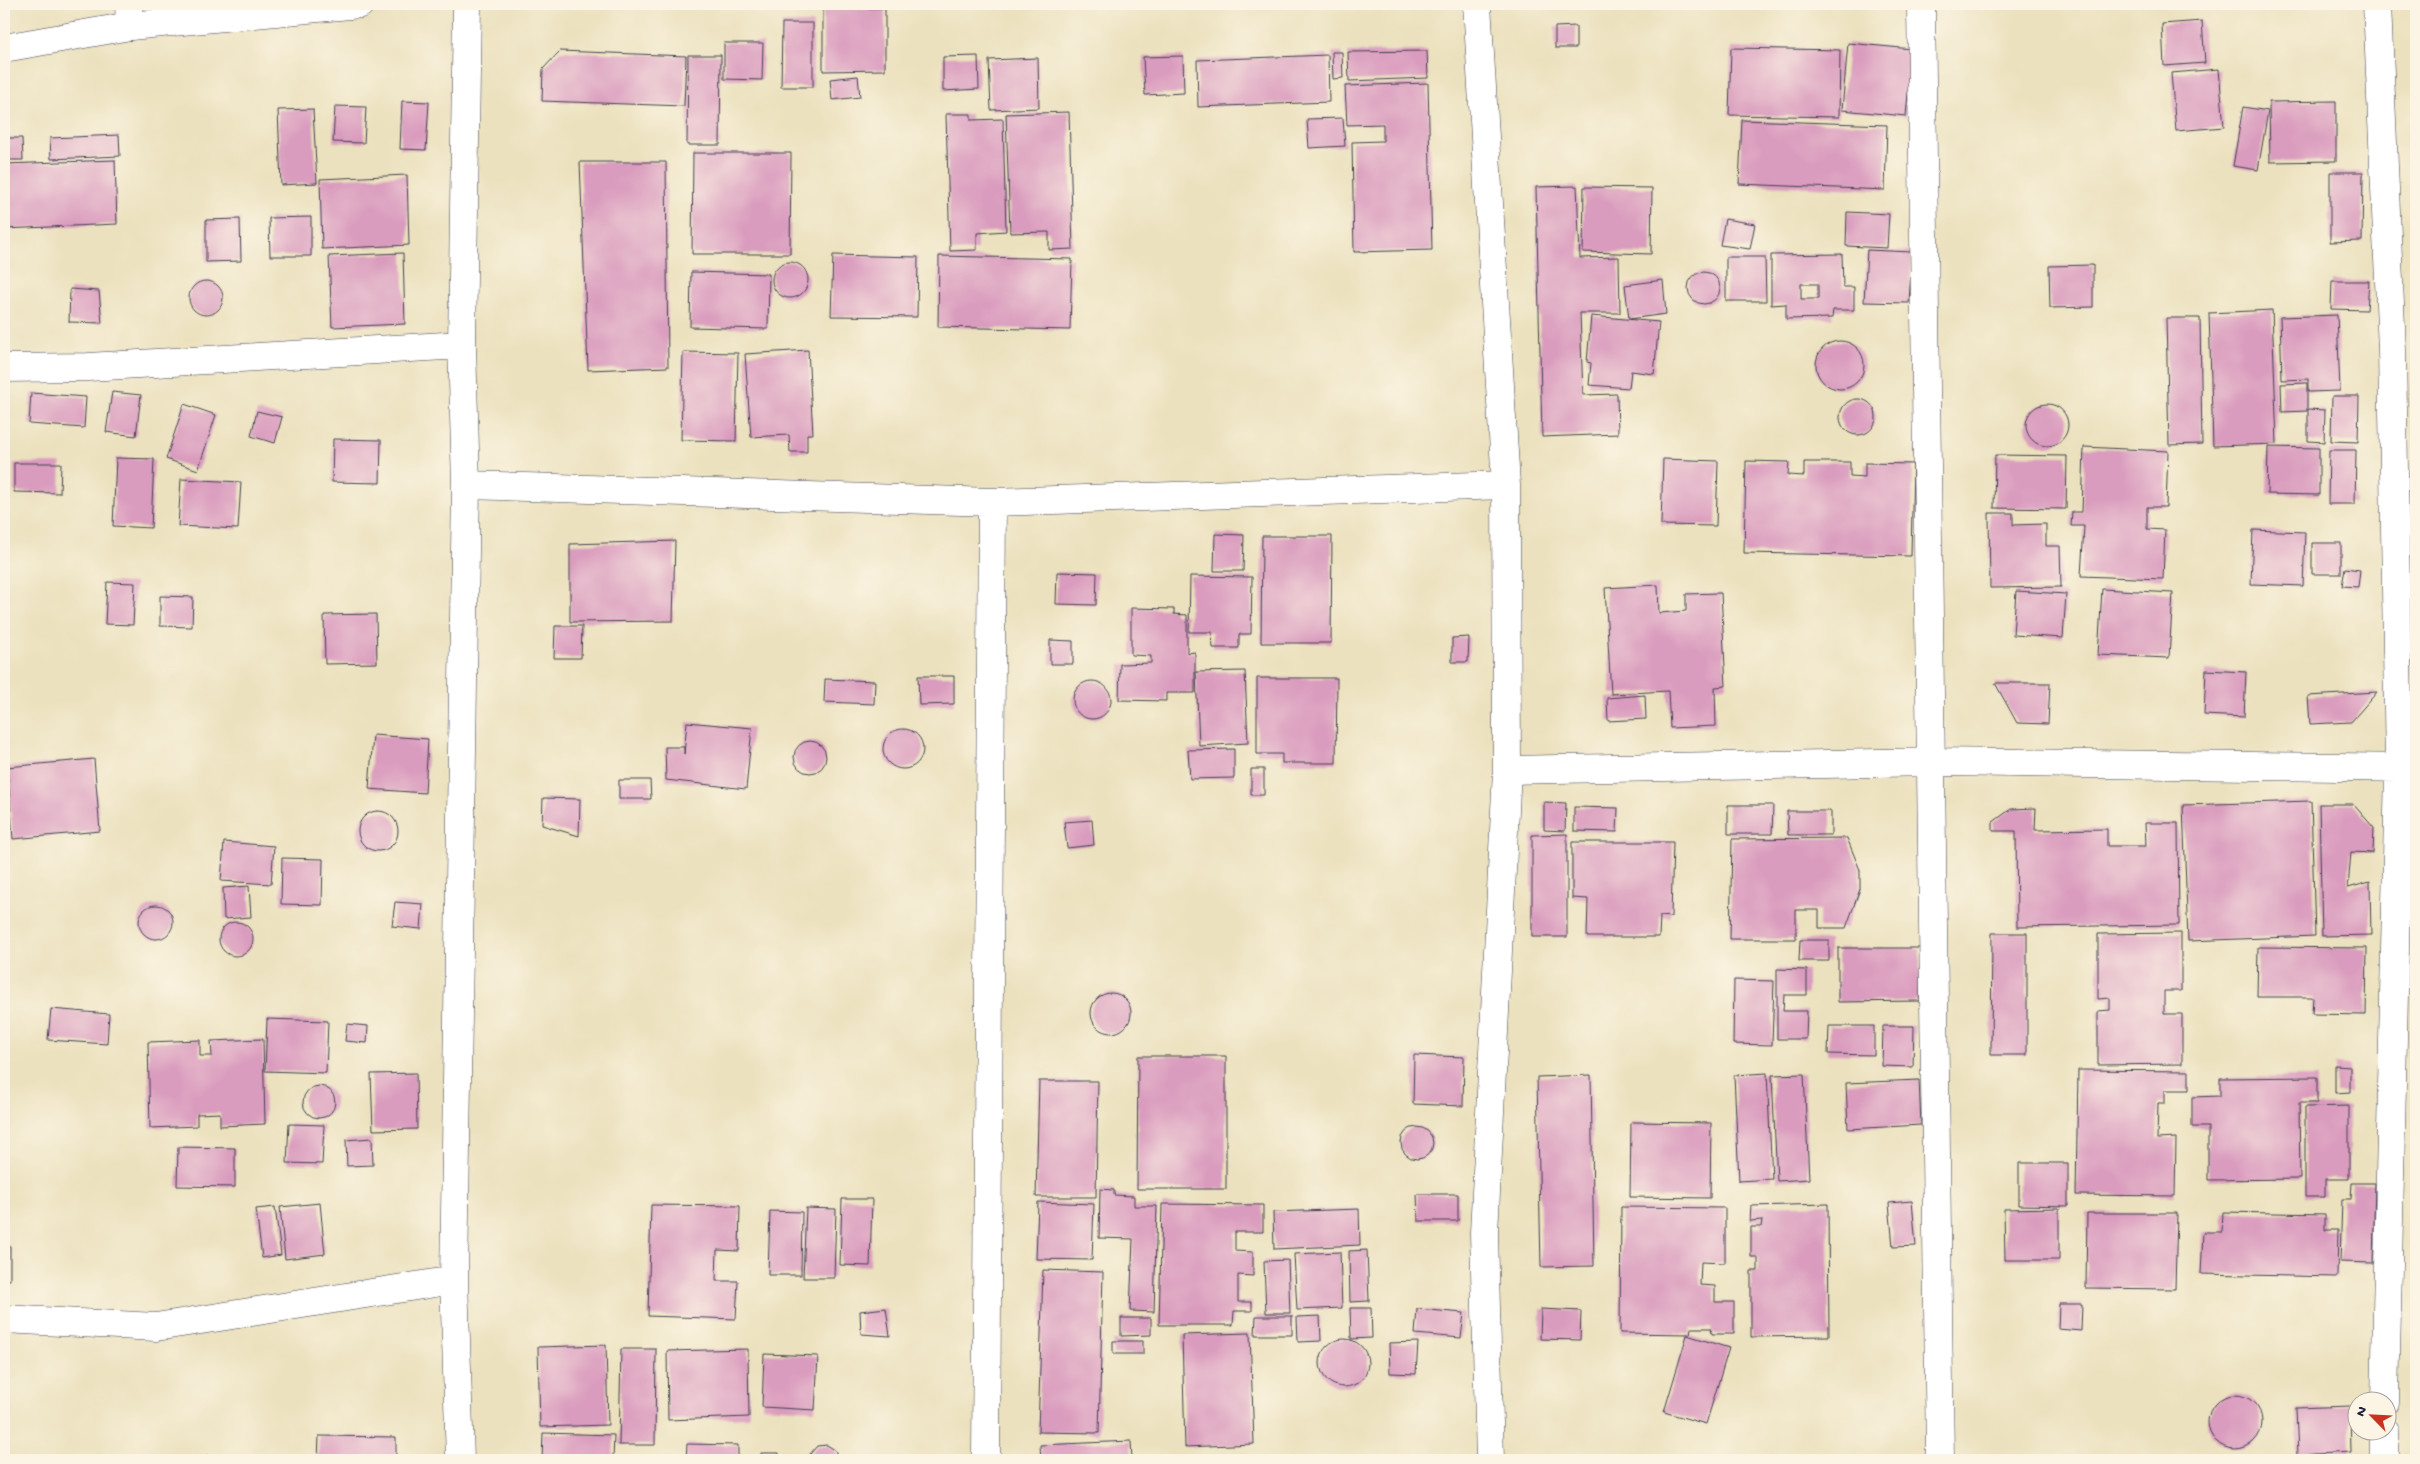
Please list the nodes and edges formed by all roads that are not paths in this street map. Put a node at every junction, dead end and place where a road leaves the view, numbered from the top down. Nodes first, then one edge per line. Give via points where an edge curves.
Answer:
1 (360, 4) edge
2 (467, 4) edge
3 (1477, 4) edge
4 (1921, 4) edge
5 (2377, 4) edge
6 (130, 15) edge
7 (4, 48) edge
8 (462, 345) junction
9 (2404, 350) edge
10 (4, 368) edge
11 (466, 485) junction
12 (1506, 486) junction
13 (992, 502) junction
14 (1931, 762) junction
15 (2407, 768) edge
16 (1507, 770) junction
17 (454, 1280) junction
18 (4, 1319) edge
19 (2385, 1392) edge
20 (2384, 1442) edge
21 (460, 1460) edge
22 (986, 1460) edge
23 (1490, 1460) edge
24 (1940, 1460) edge
25 (2384, 1460) edge

1 - 6 main road
2 - 8 main road
3 - 12 main road
4 - 14 main road
5 - 9 main road
6 - 7 main road
8 - 10 main road via 88,367
8 - 11 main road
9 - 15 main road
11 - 13 main road
11 - 17 main road
12 - 13 main road
12 - 16 main road
13 - 22 main road
14 - 15 main road
14 - 16 main road
14 - 24 main road
15 - 19 main road
16 - 23 main road via 1484,1233
17 - 18 main road via 156,1327
17 - 21 main road
20 - 25 main road

